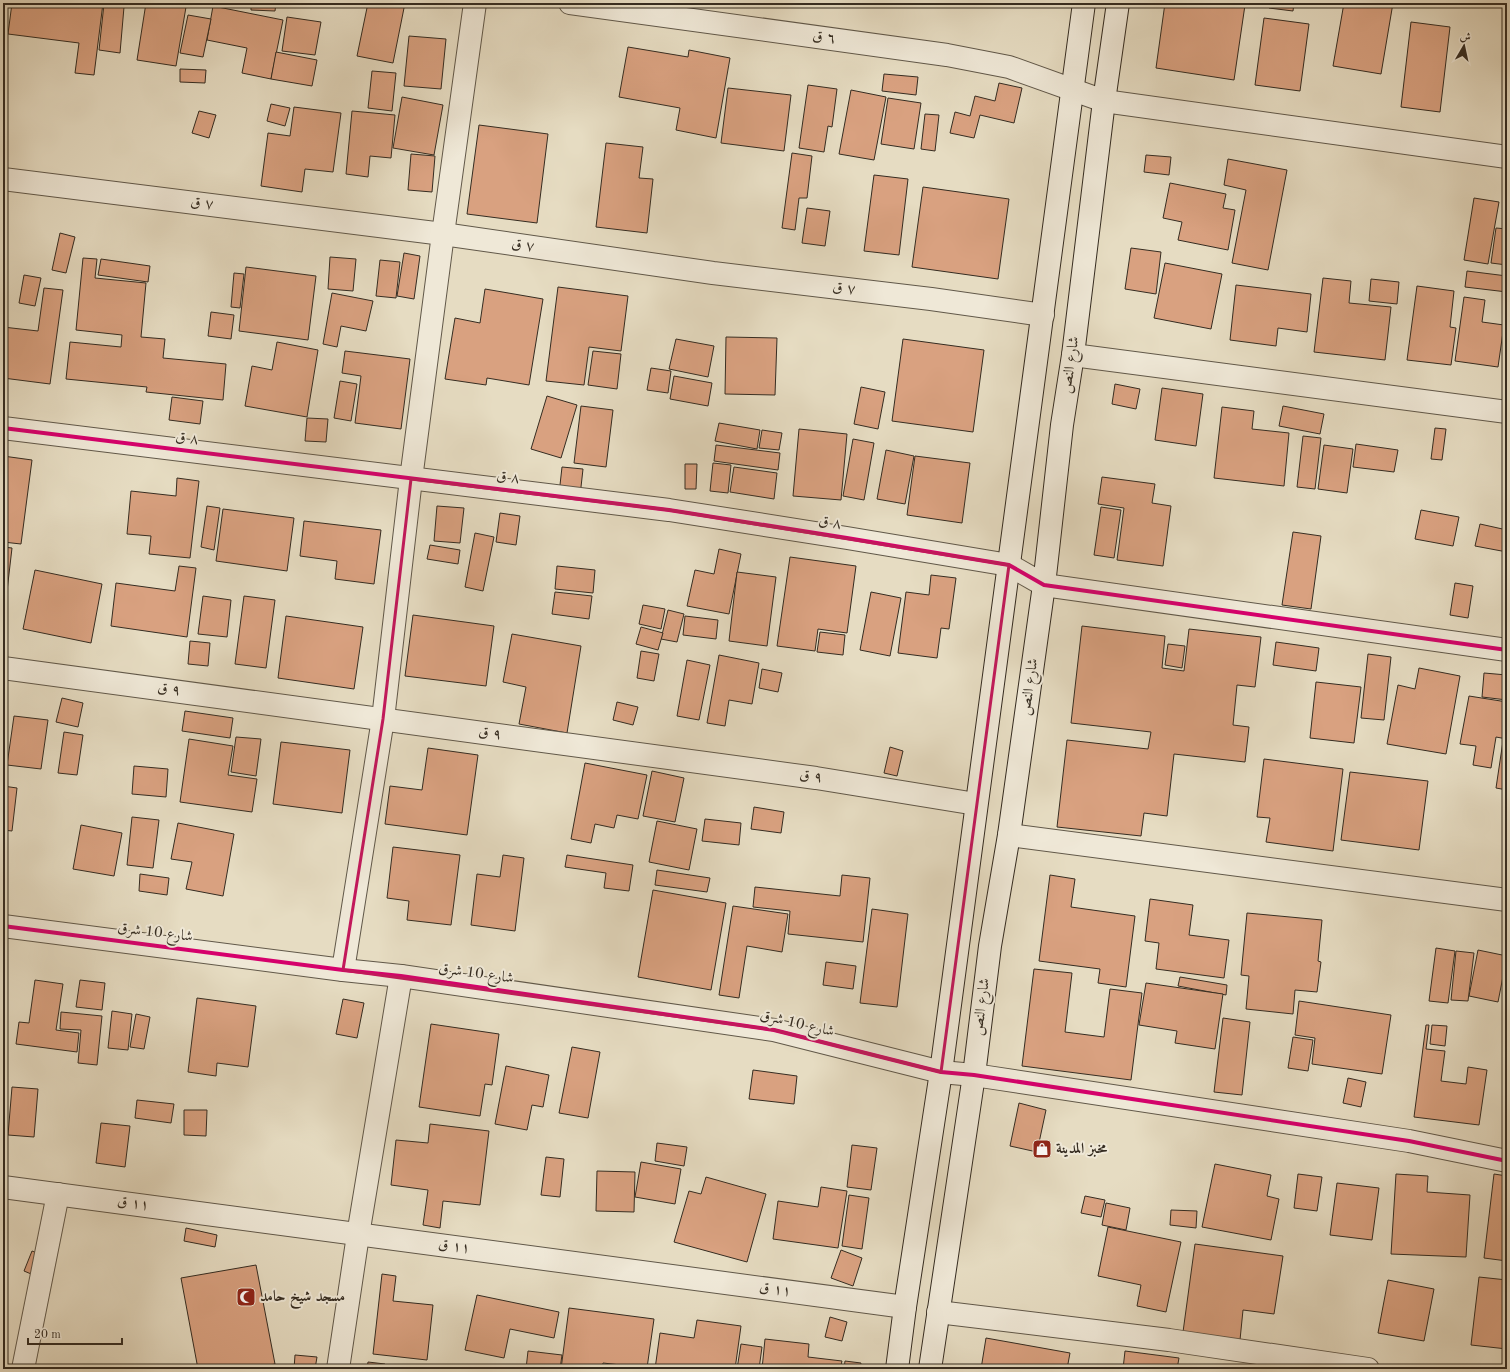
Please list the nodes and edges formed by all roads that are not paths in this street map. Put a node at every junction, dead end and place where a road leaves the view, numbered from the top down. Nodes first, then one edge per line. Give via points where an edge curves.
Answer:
1 (475, 3) edge
2 (570, 3) edge
3 (1084, 3) edge
4 (1118, 3) edge
5 (1074, 90) junction
6 (1104, 101) junction
7 (1507, 157) edge
8 (3, 179) edge
9 (443, 234) junction
10 (1043, 315) junction
11 (1073, 354) junction
12 (1507, 412) edge
13 (3, 428) edge
14 (411, 479) junction
15 (1009, 565) junction
16 (1044, 585) junction
17 (1507, 650) edge
18 (3, 668) edge
19 (383, 719) junction
20 (976, 804) junction
21 (1009, 835) junction
22 (1507, 900) edge
23 (3, 926) edge
24 (343, 970) junction
25 (402, 976) junction
26 (941, 1072) junction
27 (974, 1075) junction
28 (1507, 1161) edge
29 (3, 1187) edge
30 (58, 1194) junction
31 (358, 1235) junction
32 (905, 1307) junction
33 (938, 1312) junction
34 (24, 1369) edge
35 (338, 1369) edge
36 (897, 1369) edge
37 (930, 1369) edge
38 (1368, 1369) edge

1 - 9 street
2 - 5 street, ٦ ق via 947,55 1009,67
3 - 5 street
4 - 6 street, شارع النص
5 - 6 street, ٦ ق
5 - 10 street
6 - 7 street, ٦ ق
6 - 11 street, شارع النص
8 - 9 street, ٧ ق
9 - 10 street, ٧ ق via 713,273
9 - 14 street
10 - 15 street
11 - 12 street
11 - 16 street, شارع النص via 1062,425
13 - 14 street, ٨ ق
14 - 15 street, ٨ ق via 677,512
14 - 19 street
15 - 16 street
15 - 20 street
16 - 17 street
16 - 21 street, شارع النص
18 - 19 street, ٩ ق
19 - 20 street, ٩ ق via 816,778
19 - 24 street
20 - 26 street
21 - 22 street
21 - 27 street, شارع النص via 990,946
23 - 24 street, شارع 10 شرق
24 - 25 street, شارع 10 شرق
25 - 26 street, شارع 10 شرق via 774,1030
25 - 31 street
26 - 27 street, شارع 10 شرق
26 - 32 street
27 - 28 street, شارع 10 شرق via 1409,1141
27 - 33 street, شارع النص
29 - 30 street, ١١ ق
30 - 31 street, ١١ ق
30 - 34 street
31 - 32 street, ١١ ق
31 - 35 street
32 - 36 street
33 - 37 street, شارع النص
33 - 38 street via 1169,1340

